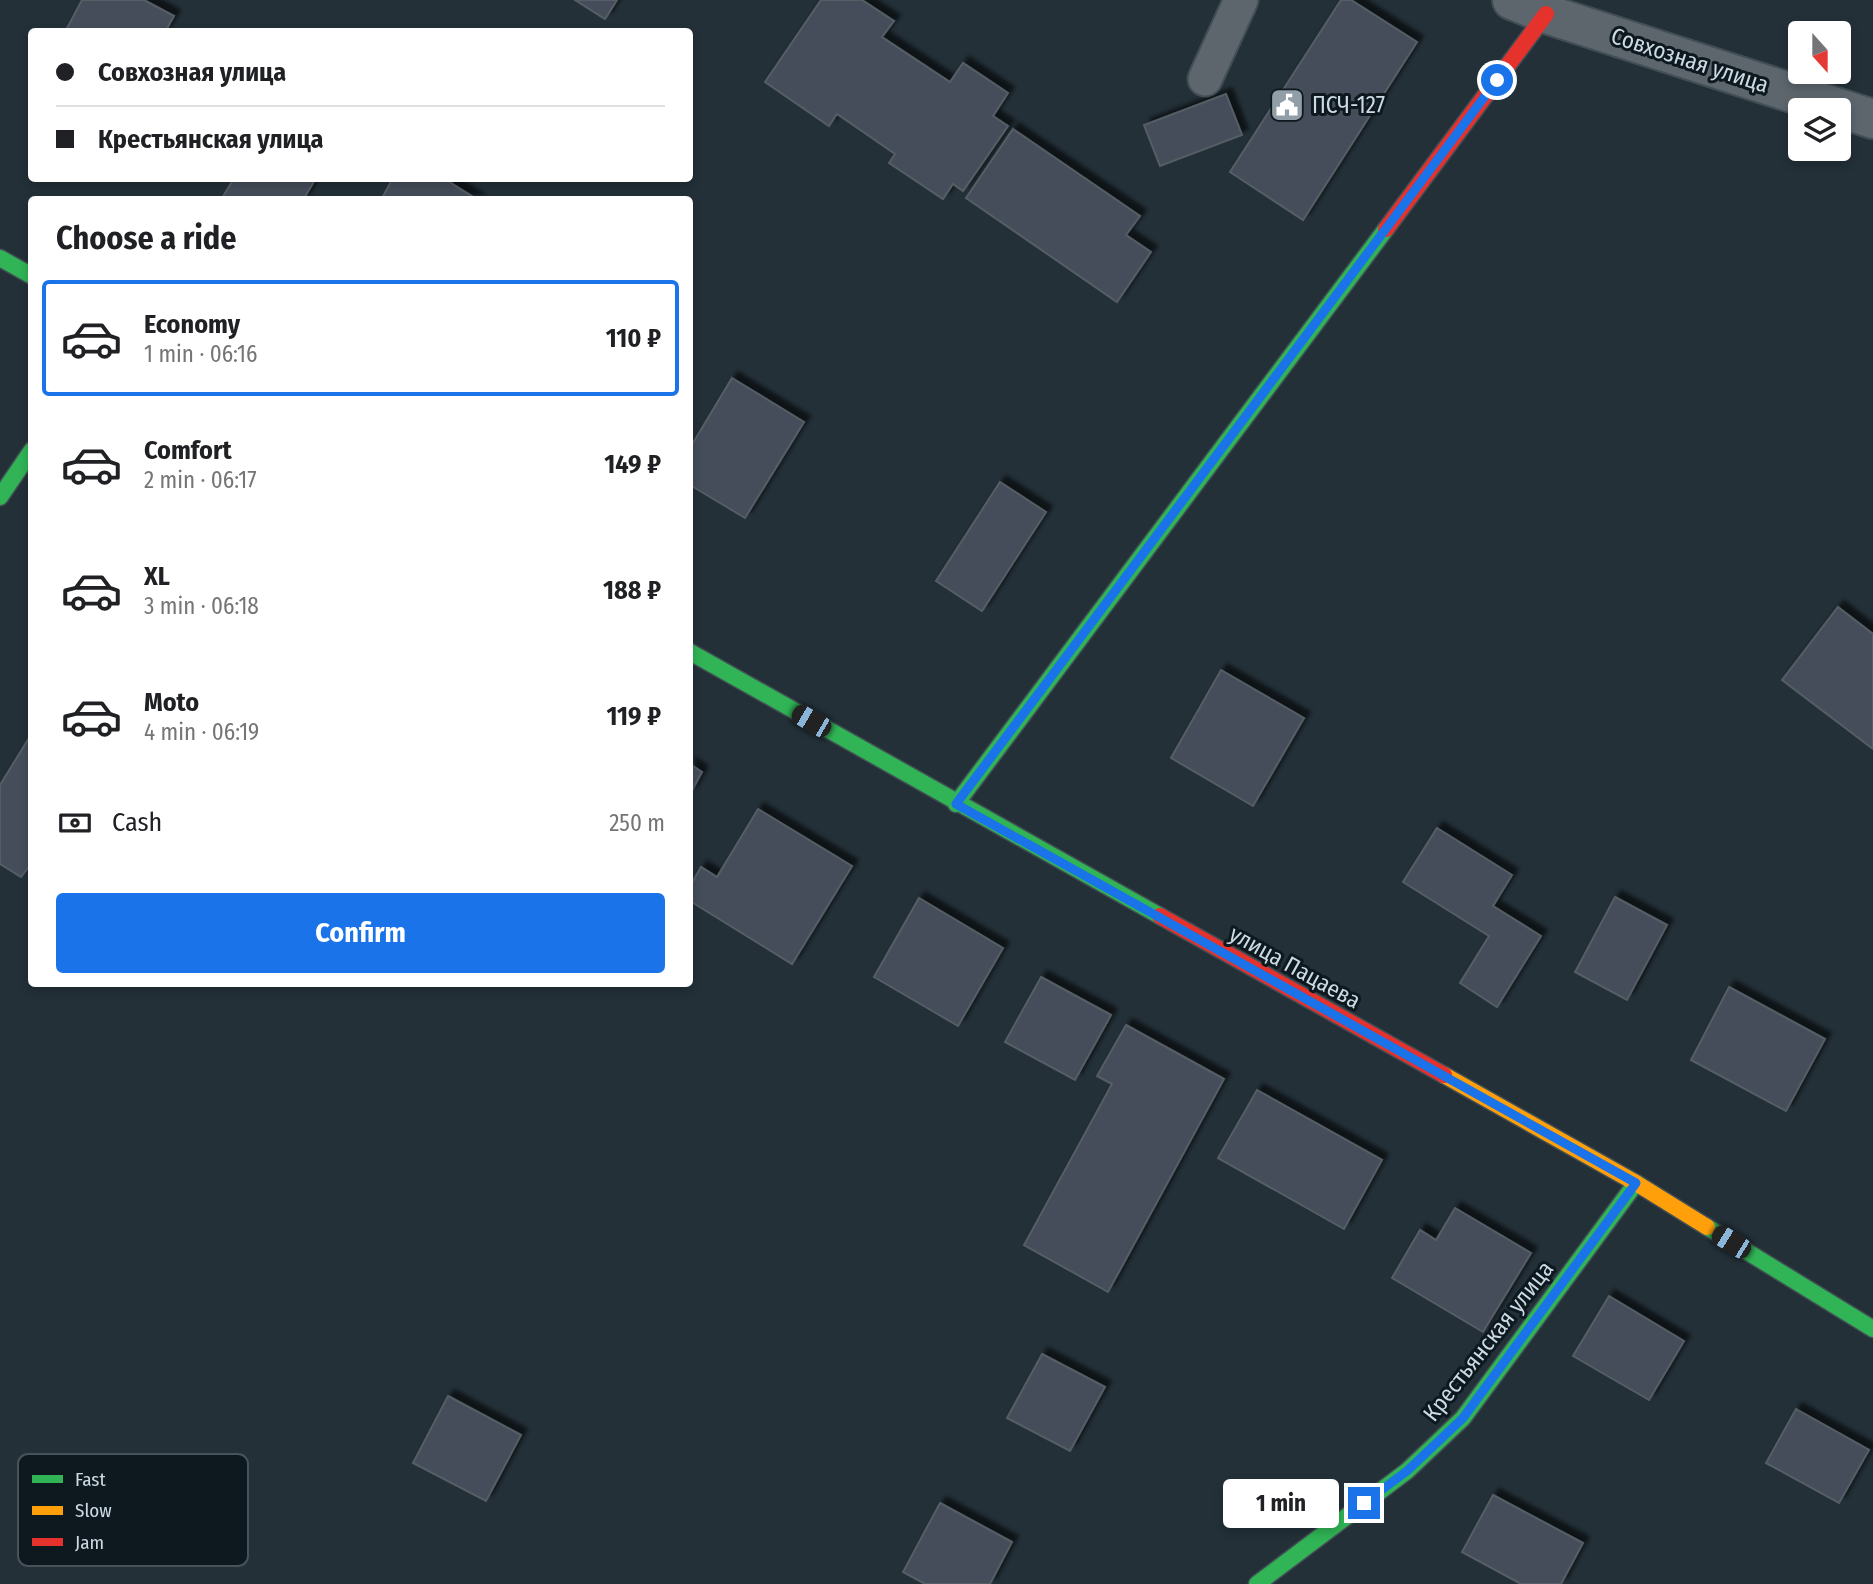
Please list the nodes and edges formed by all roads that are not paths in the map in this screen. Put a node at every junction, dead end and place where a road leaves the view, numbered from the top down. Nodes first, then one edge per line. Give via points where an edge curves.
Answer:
1 (1241, 0) edge
2 (1529, 7) edge
3 (1205, 79) dead end
4 (1873, 119) edge
5 (0, 258) edge
6 (28, 274) edge
7 (28, 456) edge
8 (0, 498) edge
9 (693, 654) edge
10 (956, 804) junction
11 (1636, 1183) junction
12 (1873, 1329) edge
13 (1257, 1584) edge

1 - 3 lane
2 - 4 street, Совхозная улица
2 - 10 street, Совхозная улица
5 - 6 street
7 - 8 street
9 - 10 street, улица Пацаева
10 - 11 street, улица Пацаева
11 - 12 street, улица Пацаева
11 - 13 street, Крестьянская улица via 1463,1418 1407,1471

